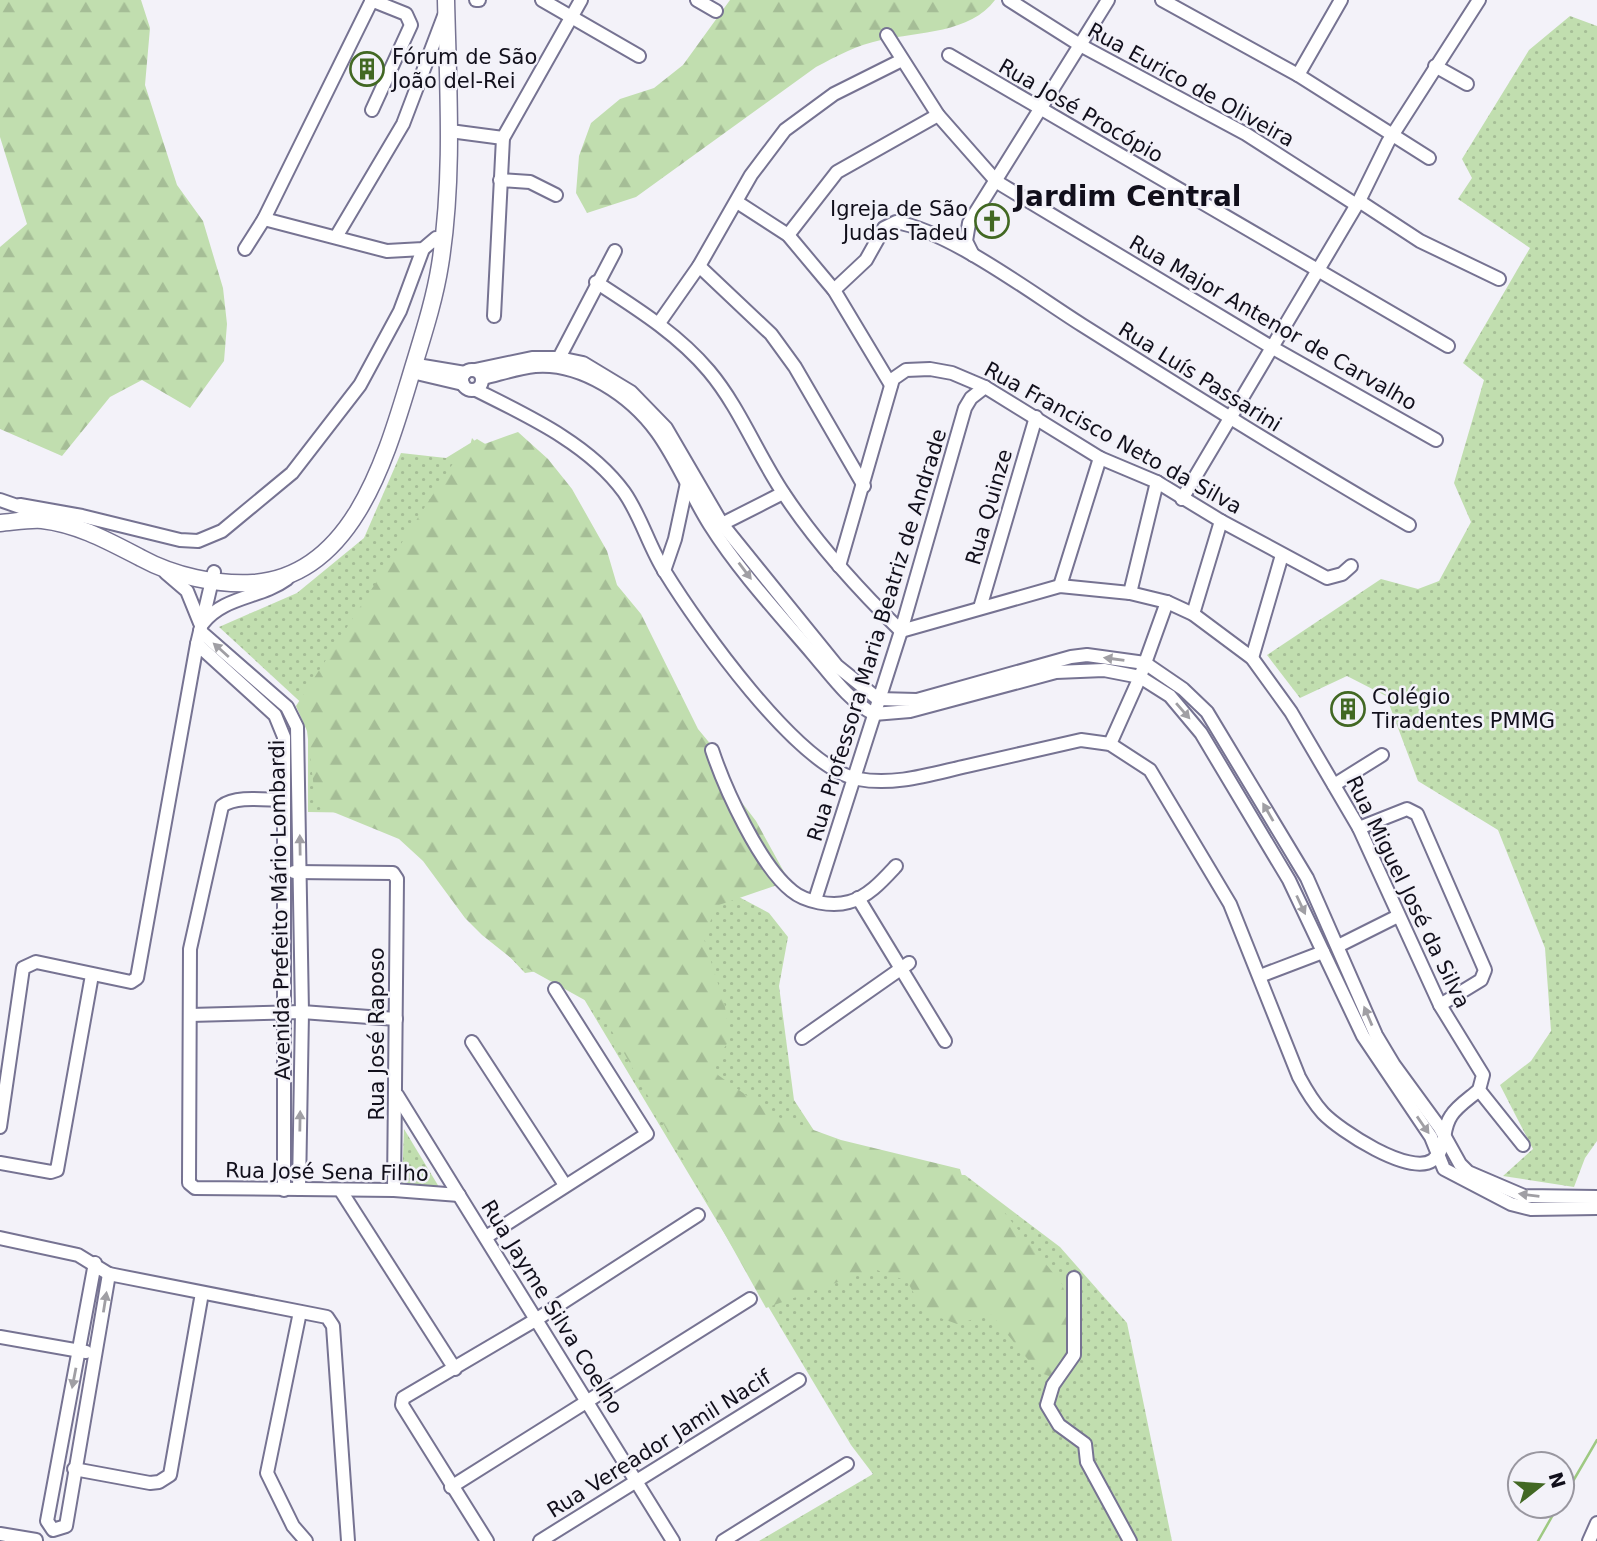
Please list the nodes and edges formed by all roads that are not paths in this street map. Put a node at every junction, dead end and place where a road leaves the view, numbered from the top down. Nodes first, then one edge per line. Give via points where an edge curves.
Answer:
1 (372, 0) edge
2 (542, 0) edge
3 (581, 0) edge
4 (698, 0) edge
5 (1009, 0) edge
6 (1108, 0) edge
7 (1162, 0) edge
8 (1341, 0) edge
9 (1479, 0) edge
10 (446, 4) edge
11 (716, 11) dead end
12 (571, 15) junction
13 (887, 35) dead end
14 (1080, 45) junction
15 (949, 55) dead end
16 (639, 56) dead end
17 (902, 60) junction
18 (1435, 66) junction
19 (1298, 75) junction
20 (1467, 84) dead end
21 (372, 110) dead end
22 (1039, 110) junction
23 (938, 115) junction
24 (450, 131) junction
25 (1393, 134) junction
26 (503, 138) junction
27 (1429, 158) dead end
28 (500, 180) junction
29 (996, 182) junction
30 (556, 195) dead end
31 (737, 202) junction
32 (1357, 203) junction
33 (264, 219) junction
34 (788, 235) junction
35 (336, 237) junction
36 (245, 249) dead end
37 (423, 249) junction
38 (442, 249) junction
39 (615, 251) dead end
40 (973, 256) junction
41 (699, 266) junction
42 (1316, 270) junction
43 (1499, 279) dead end
44 (596, 282) junction
45 (834, 290) junction
46 (494, 316) dead end
47 (659, 323) junction
48 (1448, 346) dead end
49 (1273, 348) junction
50 (559, 358) junction
51 (413, 368) junction
52 (472, 379) junction
53 (891, 385) junction
54 (985, 387) junction
55 (1036, 417) junction
56 (1230, 419) junction
57 (1436, 440) dead end
58 (1100, 458) junction
59 (1157, 482) junction
60 (687, 484) junction
61 (864, 486) junction
62 (783, 493) junction
63 (1182, 499) junction
64 (0, 500) edge
65 (20, 505) junction
66 (41, 520) junction
67 (1221, 521) junction
68 (0, 523) edge
69 (722, 524) junction
70 (1409, 525) dead end
71 (135, 554) junction
72 (1282, 555) junction
73 (314, 558) junction
74 (839, 566) junction
75 (1351, 566) dead end
76 (664, 571) junction
77 (292, 575) junction
78 (213, 577) junction
79 (1060, 586) junction
80 (187, 591) junction
81 (1130, 593) junction
82 (206, 600) junction
83 (1167, 602) junction
84 (223, 605) junction
85 (980, 608) junction
86 (1193, 614) junction
87 (901, 631) junction
88 (199, 634) junction
89 (1252, 658) junction
90 (1145, 663) junction
91 (1140, 677) junction
92 (878, 699) junction
93 (287, 707) junction
94 (874, 714) junction
95 (275, 715) junction
96 (1110, 744) junction
97 (712, 750) dead end
98 (1382, 755) dead end
99 (855, 779) junction
100 (1334, 785) junction
101 (284, 800) junction
102 (1359, 828) junction
103 (896, 866) dead end
104 (301, 872) junction
105 (284, 874) junction
106 (858, 898) junction
107 (815, 901) junction
108 (1398, 916) junction
109 (1338, 946) junction
110 (1323, 951) junction
111 (905, 966) junction
112 (92, 975) junction
113 (1260, 975) junction
114 (555, 989) dead end
115 (1440, 1006) junction
116 (302, 1012) junction
117 (284, 1013) junction
118 (190, 1014) junction
119 (396, 1019) junction
120 (802, 1038) dead end
121 (945, 1041) dead end
122 (472, 1042) dead end
123 (1479, 1090) junction
124 (397, 1096) junction
125 (0, 1127) edge
126 (1446, 1141) junction
127 (1523, 1145) dead end
128 (1438, 1154) junction
129 (0, 1163) edge
130 (565, 1185) junction
131 (284, 1189) junction
132 (299, 1189) junction
133 (394, 1190) junction
134 (341, 1191) junction
135 (459, 1195) junction
136 (1597, 1197) edge
137 (1597, 1208) edge
138 (698, 1215) dead end
139 (486, 1237) junction
140 (0, 1238) edge
141 (95, 1263) junction
142 (109, 1274) junction
143 (1074, 1278) dead end
144 (202, 1293) junction
145 (750, 1299) dead end
146 (300, 1312) junction
147 (537, 1320) junction
148 (0, 1336) edge
149 (79, 1351) junction
150 (97, 1354) junction
151 (455, 1369) junction
152 (799, 1380) dead end
153 (589, 1402) junction
154 (848, 1464) dead end
155 (74, 1469) junction
156 (637, 1479) junction
157 (451, 1487) junction
158 (1597, 1523) edge
159 (0, 1534) edge
160 (36, 1540) edge
161 (306, 1541) edge
162 (348, 1541) edge
163 (487, 1541) edge
164 (540, 1541) edge
165 (673, 1541) edge
166 (723, 1541) edge
167 (1130, 1541) edge
168 (1589, 1541) edge

1 - 21 street via 406,14 411,25
1 - 33 street
2 - 12 street
3 - 12 street
4 - 11 street
5 - 14 street, Rua Eurico de Oliveira
6 - 14 street
7 - 19 street
8 - 19 street
9 - 18 street
10 - 24 main road
10 - 35 street via 403,124
12 - 16 street
12 - 26 street
13 - 17 street, Rua Major Antenor de Carvalho
14 - 22 street
14 - 32 street, Rua Eurico de Oliveira via 1246,134
15 - 22 street, Rua José Procópio
17 - 23 street, Rua Major Antenor de Carvalho
17 - 31 street via 834,94 785,130
18 - 20 street
18 - 25 street
19 - 25 street
22 - 29 street
22 - 42 street, Rua José Procópio
23 - 29 street, Rua Major Antenor de Carvalho
23 - 34 street via 837,173
24 - 26 street
24 - 38 main road
25 - 27 street
25 - 32 street
26 - 28 street
28 - 30 street via 530,182
28 - 46 street
29 - 40 street via 966,228
29 - 49 street, Rua Major Antenor de Carvalho
31 - 34 street
31 - 41 street
32 - 42 street
32 - 43 street, Rua Eurico de Oliveira via 1420,241
33 - 35 street
33 - 36 street
34 - 45 street
35 - 37 street via 387,251
37 - 38 street via 436,238
37 - 65 street via 400,311 360,386 292,473 222,531 198,541 180,540
38 - 51 main road
39 - 44 street
40 - 45 street, Rua Luís Passarini via 896,222 884,228 866,260
40 - 56 street, Rua Luís Passarini
41 - 47 street
41 - 61 street via 771,334
42 - 48 street, Rua José Procópio
42 - 49 street
44 - 47 street
44 - 50 street
45 - 53 street
47 - 62 street via 709,370 750,431
49 - 56 street
49 - 57 street, Rua Major Antenor de Carvalho
50 - 52 street via 532,358
50 - 69 street via 583,363 609,377 648,409 666,429
51 - 52 street
51 - 73 main road via 369,491 335,542
52 - 60 street via 536,366 562,367 585,375 613,391 656,431
52 - 76 street via 585,453 624,492
53 - 54 street, Rua Francisco Neto da Silva via 899,374 916,368 953,373
53 - 61 street
54 - 55 street, Rua Francisco Neto da Silva
54 - 87 street, Rua Professora Maria Beatriz de Andrade via 965,408
55 - 58 street, Rua Francisco Neto da Silva
55 - 85 street, Rua Quinze
56 - 63 street
56 - 70 street, Rua Luís Passarini
58 - 59 street, Rua Francisco Neto da Silva
58 - 79 street
59 - 63 street, Rua Francisco Neto da Silva
59 - 81 street
60 - 76 street
60 -> 94 street via 711,526 767,600 849,695
61 - 74 street
62 - 69 street
62 - 74 street
63 - 67 street, Rua Francisco Neto da Silva
64 - 65 street
65 - 66 street
66 - 68 main road
66 - 71 main road via 81,529
67 - 72 street, Rua Francisco Neto da Silva
67 - 86 street
69 - 92 street via 837,666
71 - 78 main road
71 - 80 street
72 - 75 street, Rua Francisco Neto da Silva via 1327,578
72 - 89 street
73 - 77 main road
73 - 78 main road
74 - 87 street
76 - 99 street via 767,709 812,753
77 - 78 main road via 254,583
77 - 84 street via 271,588
78 - 82 street
79 - 81 street, Rua Miguel José da Silva
79 - 85 street, Rua Miguel José da Silva
80 - 82 street
80 - 88 street via 196,606
81 - 83 street, Rua Miguel José da Silva
82 - 84 street
82 - 88 street
83 - 86 street, Rua Miguel José da Silva
83 - 90 street
84 - 88 street
85 - 87 street, Rua Miguel José da Silva
86 - 89 street, Rua Miguel José da Silva
87 - 92 street, Rua Professora Maria Beatriz de Andrade
93 -> 88 street
88 - 95 street, Avenida Prefeito Mário Lombardi
88 - 112 street via 137,978 131,982
89 - 100 street, Rua Miguel José da Silva
90 - 91 street
90 -> 92 street via 1071,657 917,699
109 -> 90 street via 1307,878 1225,738 1195,699
91 - 94 street via 1104,670 1056,672 910,711
91 - 96 street
91 -> 110 street via 1170,696 1201,733 1289,880
92 - 94 street, Rua Professora Maria Beatriz de Andrade
93 - 95 street
104 -> 93 street, Avenida Prefeito Mário Lombardi via 297,727
94 - 99 street, Rua Professora Maria Beatriz de Andrade
95 - 101 street, Avenida Prefeito Mário Lombardi via 284,737
96 - 99 street via 1081,740 924,776
96 - 113 street via 1150,771 1230,904
97 - 107 street via 758,847 790,890
98 - 100 street
99 - 107 street, Rua Professora Maria Beatriz de Andrade
100 - 102 street, Rua Miguel José da Silva
101 - 105 street, Avenida Prefeito Mário Lombardi
101 - 118 street via 222,806 190,949
102 - 108 street, Rua Miguel José da Silva
102 - 115 street via 1407,809 1417,814 1485,970 1481,980
103 - 106 street
104 - 105 street
104 - 116 street, Avenida Prefeito Mário Lombardi
104 - 119 street, Rua José Raposo via 393,873 397,879
105 - 117 street, Avenida Prefeito Mário Lombardi
106 - 107 street via 835,904
106 - 111 street
108 - 109 street
108 - 115 street, Rua Miguel José da Silva
126 -> 109 street via 1376,1035
110 - 113 street
110 -> 128 street via 1363,1036 1431,1136
111 - 120 street
111 - 121 street
112 - 125 street via 36,962 23,968
112 - 129 street via 57,1170
113 - 128 street via 1299,1077 1324,1114 1357,1139 1402,1161 1425,1164
114 - 130 street via 647,1134
115 - 123 street, Rua Miguel José da Silva via 1483,1075
116 - 117 street
116 - 119 street
132 -> 116 street, Avenida Prefeito Mário Lombardi
117 - 118 street
117 - 131 street, Avenida Prefeito Mário Lombardi
118 - 131 street, Rua José Sena Filho via 189,1183 195,1188
119 - 124 street, Rua José Raposo
122 - 130 street
123 - 126 street via 1451,1116
123 - 127 street, Rua Miguel José da Silva
124 - 133 street, Rua José Raposo
124 - 135 street, Rua Jayme Silva Coelho
126 - 128 street
136 -> 126 street via 1524,1196 1509,1191 1468,1172
128 - 137 street via 1444,1169 1511,1204 1531,1209
130 - 139 street
131 - 132 street, Rua José Sena Filho
132 - 134 street, Rua José Sena Filho
133 - 134 street, Rua José Sena Filho
133 - 135 street, Rua José Sena Filho
134 - 151 street
135 - 139 street, Rua Jayme Silva Coelho
138 - 147 street
139 - 147 street, Rua Jayme Silva Coelho
140 - 141 street
141 - 142 street
141 - 149 street
142 - 144 street
150 -> 142 street
143 - 167 street via 1074,1355 1053,1385 1046,1405 1059,1425 1085,1444 1087,1462
144 - 146 street
144 - 155 street via 170,1475 149,1483
145 - 153 street
146 - 161 street via 267,1473 293,1526
146 - 162 street via 327,1317 333,1326
147 - 151 street
147 - 153 street, Rua Jayme Silva Coelho
148 - 149 street
149 - 150 street
149 -> 155 street via 47,1521 53,1530 66,1526
150 - 155 street
151 - 157 street via 406,1395 402,1405
152 - 156 street, Rua Vereador Jamil Nacif
153 - 156 street, Rua Jayme Silva Coelho
153 - 157 street
154 - 166 street
156 - 164 street, Rua Vereador Jamil Nacif
156 - 165 street, Rua Jayme Silva Coelho
157 - 163 street
158 - 168 street
159 - 160 street

